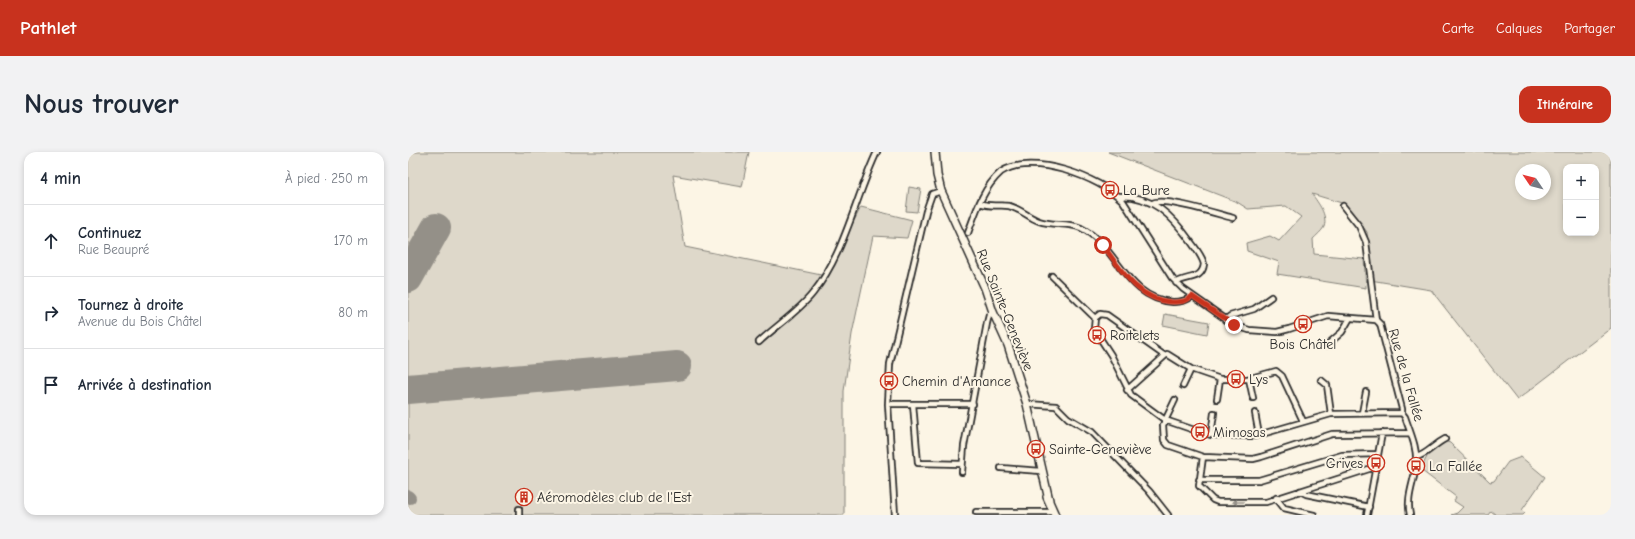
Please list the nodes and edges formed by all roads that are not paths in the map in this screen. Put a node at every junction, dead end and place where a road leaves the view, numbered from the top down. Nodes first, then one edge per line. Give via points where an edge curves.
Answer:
1 (877, 152) edge
2 (935, 152) edge
3 (941, 191) junction
4 (1118, 196) junction
5 (980, 203) junction
6 (1153, 203) junction
7 (1343, 206) dead end
8 (1233, 218) dead end
9 (968, 233) dead end
10 (1052, 276) dead end
11 (1176, 283) junction
12 (1192, 296) junction
13 (1271, 297) dead end
14 (994, 314) junction
15 (1094, 318) junction
16 (1350, 318) junction
17 (1225, 320) junction
18 (1376, 320) junction
19 (759, 342) dead end
20 (1327, 345) dead end
21 (1165, 356) junction
22 (1191, 369) junction
23 (1249, 378) junction
24 (1220, 379) junction
25 (1322, 380) dead end
26 (1182, 386) dead end
27 (1127, 390) junction
28 (1366, 392) dead end
29 (1253, 398) dead end
30 (1217, 399) dead end
31 (1174, 400) dead end
32 (888, 404) junction
33 (913, 404) junction
34 (972, 404) junction
35 (1027, 404) junction
36 (1214, 413) dead end
37 (1255, 413) dead end
38 (1362, 413) junction
39 (1402, 413) junction
40 (1331, 414) junction
41 (1165, 420) junction
42 (1304, 421) junction
43 (1382, 433) junction
44 (1410, 433) junction
45 (1211, 435) junction
46 (1259, 435) junction
47 (1444, 439) dead end
48 (1378, 454) junction
49 (1202, 457) junction
50 (1417, 457) junction
51 (962, 464) junction
52 (1001, 468) dead end
53 (1375, 469) junction
54 (1041, 470) junction
55 (962, 472) dead end
56 (1198, 480) junction
57 (1300, 491) junction
58 (1276, 498) junction
59 (1368, 508) junction
60 (519, 509) dead end
61 (976, 512) dead end
62 (1054, 513) edge
63 (519, 515) edge
64 (896, 515) edge
65 (1168, 515) edge
66 (1314, 515) edge
67 (1367, 515) edge
68 (1410, 515) edge

1 - 19 street via 841,241 822,280 809,298
2 - 3 street, Rue Sainte-Geneviève
3 - 14 street, Rue Sainte-Geneviève via 985,288
3 - 32 street via 931,196 921,233 894,345
4 - 5 street via 1102,184 1081,174 1032,162 1014,165 1002,171 987,189
4 - 6 street via 1131,196
4 - 11 street
5 - 9 street
5 - 12 street via 989,207 1014,207 1039,221 1063,223 1080,228 1103,245 1140,291 1168,302 1185,301
6 - 8 street via 1158,200 1170,202
6 - 11 street via 1177,223 1204,261 1199,275
7 - 18 street, Rue de la Fallée via 1359,226 1366,242
10 - 15 street
11 - 12 street
12 - 17 street
13 - 17 street via 1254,309
14 - 34 street via 987,322
14 - 35 street, Rue Sainte-Geneviève via 1008,345
15 - 21 street via 1106,314
15 - 27 street via 1094,329 1111,356
16 - 17 street via 1325,316 1282,331 1265,332 1244,329
16 - 18 street
16 - 20 street via 1342,332
18 - 39 street, Rue de la Fallée via 1380,324
21 - 22 street via 1171,355
21 - 27 street
22 - 24 street
22 - 26 street
23 - 24 street
23 - 29 street
23 - 42 street via 1279,372
24 - 30 street
25 - 40 street via 1327,385
27 - 41 street
28 - 38 street
31 - 41 street
32 - 33 street
32 - 64 street
33 - 34 street
33 - 51 street via 917,462
34 - 51 street
35 - 54 street, Rue Sainte-Geneviève
35 - 65 street via 1056,406 1068,418 1092,432 1150,491
36 - 45 street
37 - 46 street
38 - 39 street
38 - 40 street
39 - 44 street, Rue de la Fallée
40 - 42 street
41 - 45 street
41 - 49 street via 1163,429 1166,443
42 - 46 street
43 - 44 street
43 - 48 street
43 - 49 street via 1332,434 1253,458
44 - 50 street, Rue de la Fallée
45 - 46 street
47 - 50 street
48 - 53 street
48 - 56 street via 1342,455 1259,480
49 - 56 street
50 - 68 street, Rue de la Fallée via 1408,499
51 - 55 street
52 - 54 street
53 - 57 street
53 - 59 street
54 - 62 street, Rue Sainte-Geneviève via 1044,488
58 -> 56 street via 1262,502 1215,502 1199,486
57 - 58 street
57 - 59 street
58 - 66 street via 1284,508
59 - 67 street
60 - 63 street
61 - 62 street

